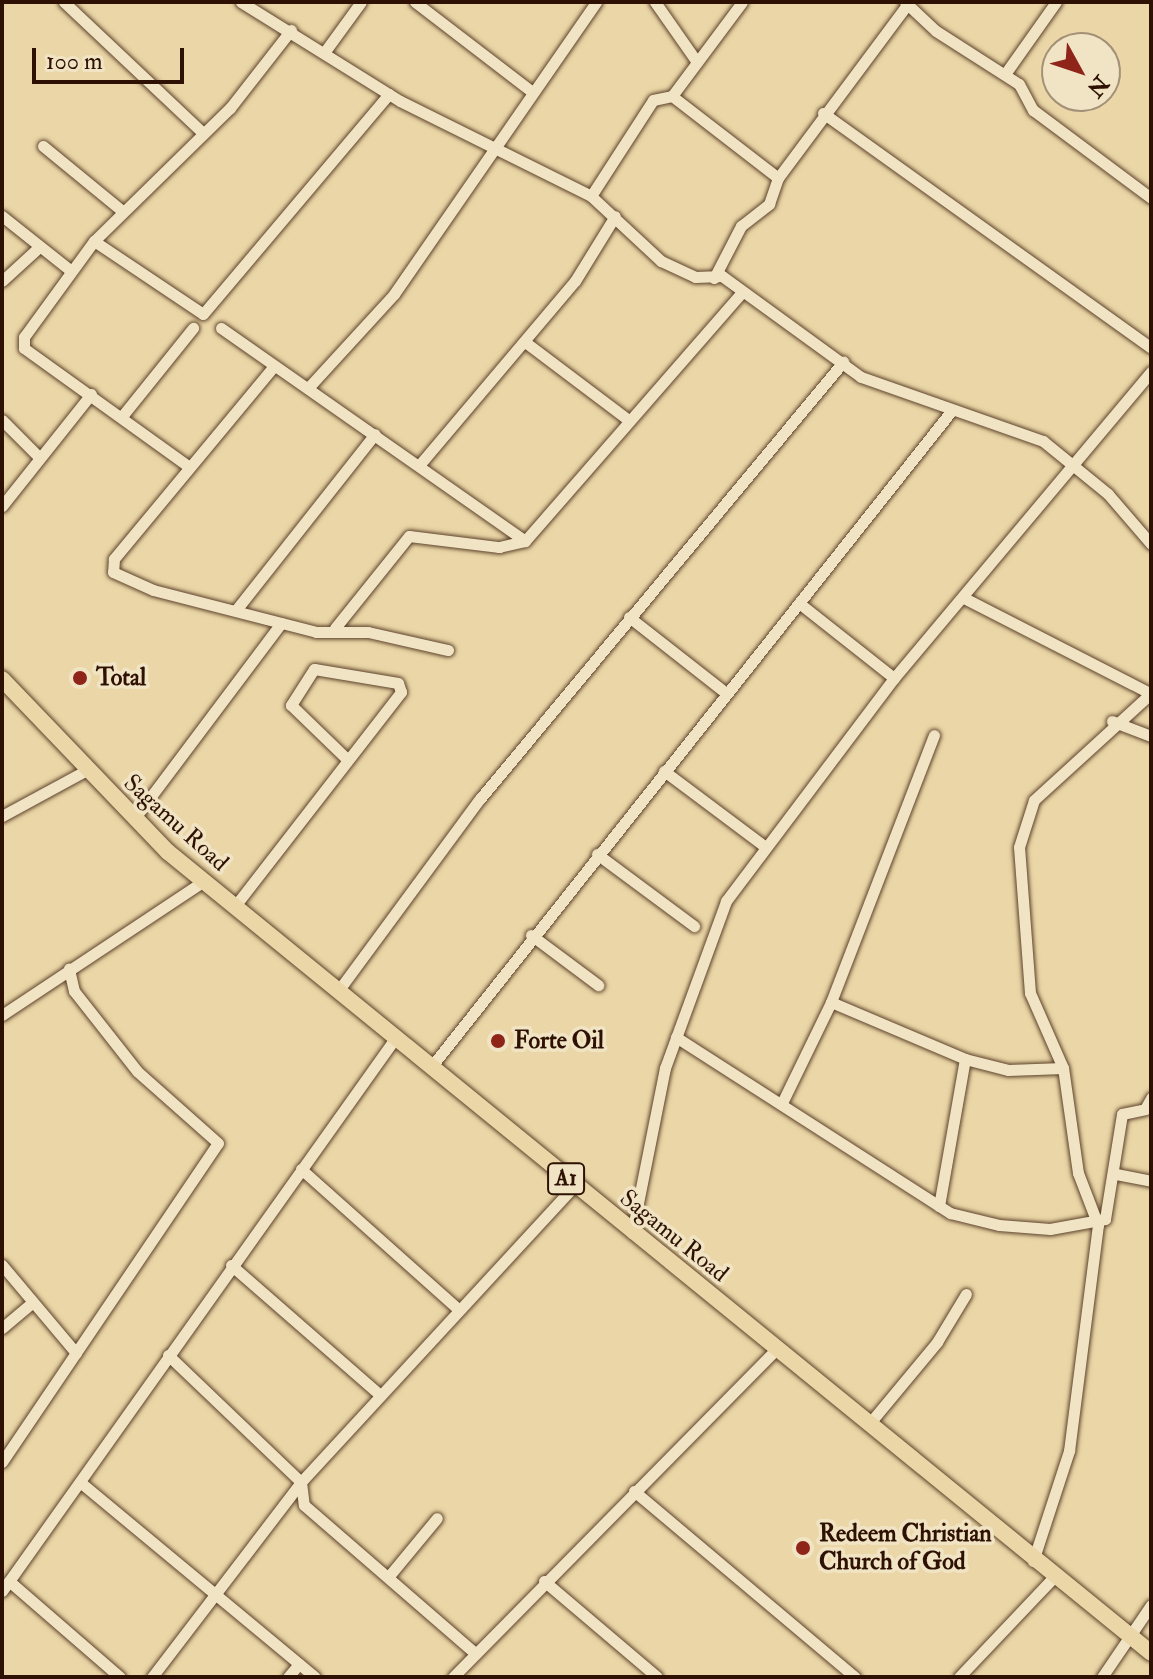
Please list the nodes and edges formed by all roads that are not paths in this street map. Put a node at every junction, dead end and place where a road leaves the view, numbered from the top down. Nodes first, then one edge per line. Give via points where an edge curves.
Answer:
1 (64, 2) edge
2 (241, 2) edge
3 (361, 2) edge
4 (415, 2) edge
5 (596, 2) edge
6 (655, 2) edge
7 (742, 2) edge
8 (1056, 2) edge
9 (906, 4) edge
10 (291, 30) junction
11 (326, 50) junction
12 (697, 62) junction
13 (1005, 74) junction
14 (531, 91) junction
15 (389, 94) junction
16 (672, 96) junction
17 (823, 113) junction
18 (201, 131) junction
19 (43, 146) dead end
20 (495, 148) junction
21 (778, 178) junction
22 (591, 196) junction
23 (1151, 198) edge
24 (121, 210) junction
25 (2, 216) edge
26 (615, 216) junction
27 (94, 241) junction
28 (38, 248) junction
29 (70, 270) junction
30 (714, 278) junction
31 (2, 281) edge
32 (741, 293) junction
33 (193, 328) dead end
34 (221, 328) dead end
35 (525, 342) junction
36 (1151, 348) edge
37 (843, 362) junction
38 (274, 366) junction
39 (1151, 372) edge
40 (308, 388) junction
41 (91, 394) junction
42 (949, 414) junction
43 (123, 415) junction
44 (627, 419) junction
45 (4, 428) edge
46 (375, 434) junction
47 (39, 457) junction
48 (421, 463) junction
49 (188, 466) junction
50 (1076, 467) junction
51 (2, 506) edge
52 (525, 541) junction
53 (1151, 544) edge
54 (966, 599) junction
55 (799, 603) junction
56 (236, 610) junction
57 (629, 617) junction
58 (281, 623) junction
59 (335, 628) junction
60 (448, 650) dead end
61 (894, 678) junction
62 (2, 679) edge
63 (726, 693) junction
64 (1151, 693) edge
65 (1112, 721) junction
66 (934, 735) dead end
67 (1151, 736) edge
68 (347, 759) junction
69 (664, 771) junction
70 (83, 772) junction
71 (2, 816) edge
72 (134, 819) junction
73 (763, 845) junction
74 (597, 854) junction
75 (204, 881) junction
76 (235, 906) junction
77 (694, 926) dead end
78 (531, 935) junction
79 (69, 969) junction
80 (52, 980) junction
81 (598, 985) dead end
82 (74, 991) junction
83 (338, 991) junction
84 (831, 1002) junction
85 (2, 1015) edge
86 (396, 1037) junction
87 (676, 1037) junction
88 (965, 1059) junction
89 (431, 1067) junction
90 (1063, 1068) junction
91 (1151, 1098) edge
92 (782, 1103) junction
93 (301, 1169) junction
94 (1116, 1174) junction
95 (1151, 1181) edge
96 (574, 1186) junction
97 (939, 1206) junction
98 (1098, 1225) junction
99 (632, 1233) junction
100 (2, 1265) edge
101 (231, 1265) junction
102 (966, 1294) dead end
103 (31, 1304) junction
104 (457, 1308) junction
105 (2, 1328) edge
106 (777, 1348) junction
107 (76, 1353) junction
108 (168, 1355) junction
109 (380, 1395) junction
110 (869, 1424) junction
111 (2, 1462) edge
112 (80, 1482) junction
113 (301, 1482) junction
114 (634, 1491) junction
115 (437, 1518) dead end
116 (1033, 1561) junction
117 (389, 1576) junction
118 (1053, 1578) junction
119 (544, 1581) junction
120 (6, 1586) edge
121 (214, 1595) junction
122 (1151, 1605) edge
123 (1129, 1638) junction
124 (475, 1653) junction
125 (1151, 1653) edge
126 (299, 1664) junction
127 (460, 1675) edge
128 (120, 1677) edge
129 (152, 1677) edge
130 (288, 1677) edge
131 (315, 1677) edge
132 (657, 1677) edge
133 (855, 1677) edge
134 (959, 1677) edge
135 (1102, 1677) edge

1 - 18 street
2 - 10 street
3 - 11 street
4 - 14 street
5 - 14 street
6 - 12 street
7 - 12 street
8 - 13 street
9 - 13 street
9 - 17 street
10 - 11 street
10 - 18 street via 230,108
11 - 15 street
12 - 16 street
13 - 23 street via 1029,96 1033,110
14 - 20 street
15 - 20 street
15 - 27 street via 203,314
16 - 21 street
16 - 22 street via 653,100
17 - 21 street
17 - 36 street
18 - 24 street
19 - 24 street
20 - 22 street
20 - 40 street via 394,294
21 - 30 street via 769,204 741,226
22 - 26 street
24 - 27 street
25 - 28 street
26 - 30 street via 661,261
26 - 35 street
27 - 29 street
28 - 29 street
28 - 31 street
29 - 41 street via 24,337 24,348
30 - 32 street via 722,276
32 - 37 street
32 - 44 street
33 - 43 street
34 - 38 street
35 - 44 street
35 - 48 street
37 - 42 street
37 - 57 street
38 - 40 street
38 - 49 street
39 - 50 street
40 - 46 street
41 - 43 street
41 - 47 street
42 - 50 street via 1025,433
42 - 55 street
43 - 49 street
44 - 52 street
45 - 47 street
46 - 48 street
46 - 56 street
47 - 51 street
48 - 52 street
49 - 56 street via 114,559 113,572
50 - 53 street
50 - 54 street
52 - 59 street via 499,547 409,536
54 - 61 street
54 - 64 street
55 - 61 street
55 - 63 street
56 - 58 street
57 - 63 street
57 - 83 street via 479,800
58 - 59 street via 325,633
58 - 72 street
59 - 60 street
61 - 73 street
62 - 70 highway, Sagamu Road / A1
63 - 69 street
64 - 65 street
65 - 67 street
65 - 90 street via 1034,800 1019,847 1030,993
66 - 84 street
68 - 68 street via 401,687 314,669 291,705
68 - 76 street
69 - 73 street
69 - 74 street
70 - 71 street
70 - 72 highway, Sagamu Road / A1
72 - 75 highway, Sagamu Road / A1
73 - 87 street via 716,920
74 - 77 street
74 - 78 street
75 - 76 highway, Sagamu Road / A1
75 - 79 street
76 - 83 highway, Sagamu Road / A1
78 - 81 street
78 - 89 street
79 - 80 street
79 - 82 street
80 - 82 street
80 - 85 street
82 - 107 street via 137,1071 218,1143
83 - 86 highway, Sagamu Road / A1
84 - 88 street
84 - 92 street
86 - 89 highway, Sagamu Road / A1
86 - 93 street
87 - 92 street
87 - 99 street
88 - 90 street via 1008,1070
88 - 97 street
89 - 96 highway, Sagamu Road / A1
90 - 98 street via 1078,1173
91 - 94 street via 1145,1109 1122,1114
92 - 97 street
93 - 101 street
93 - 104 street
94 - 95 street
94 - 98 street
96 - 99 highway, Sagamu Road / A1
96 - 104 street
97 - 98 street via 999,1225
98 - 116 street via 1069,1451
99 - 106 highway, Sagamu Road / A1
100 - 103 street
101 - 108 street
101 - 109 street
102 - 110 street via 937,1342
103 - 105 street
103 - 107 street
104 - 109 street
106 - 110 highway, Sagamu Road / A1
106 - 114 street
107 - 111 street
108 - 112 street
108 - 113 street
109 - 113 street
110 - 116 highway, Sagamu Road / A1
112 - 120 street
112 - 121 street via 170,1550
113 - 117 street via 300,1500
113 - 121 street
114 - 119 street
114 - 133 street
115 - 117 street
116 - 118 highway, Sagamu Road / A1
117 - 124 street
118 - 123 highway, Sagamu Road / A1
118 - 134 street
119 - 124 street
119 - 132 street
120 - 128 street
121 - 126 street
121 - 129 street
122 - 123 street
123 - 125 highway, Sagamu Road / A1
123 - 135 street
124 - 127 street
126 - 130 street
126 - 131 street

